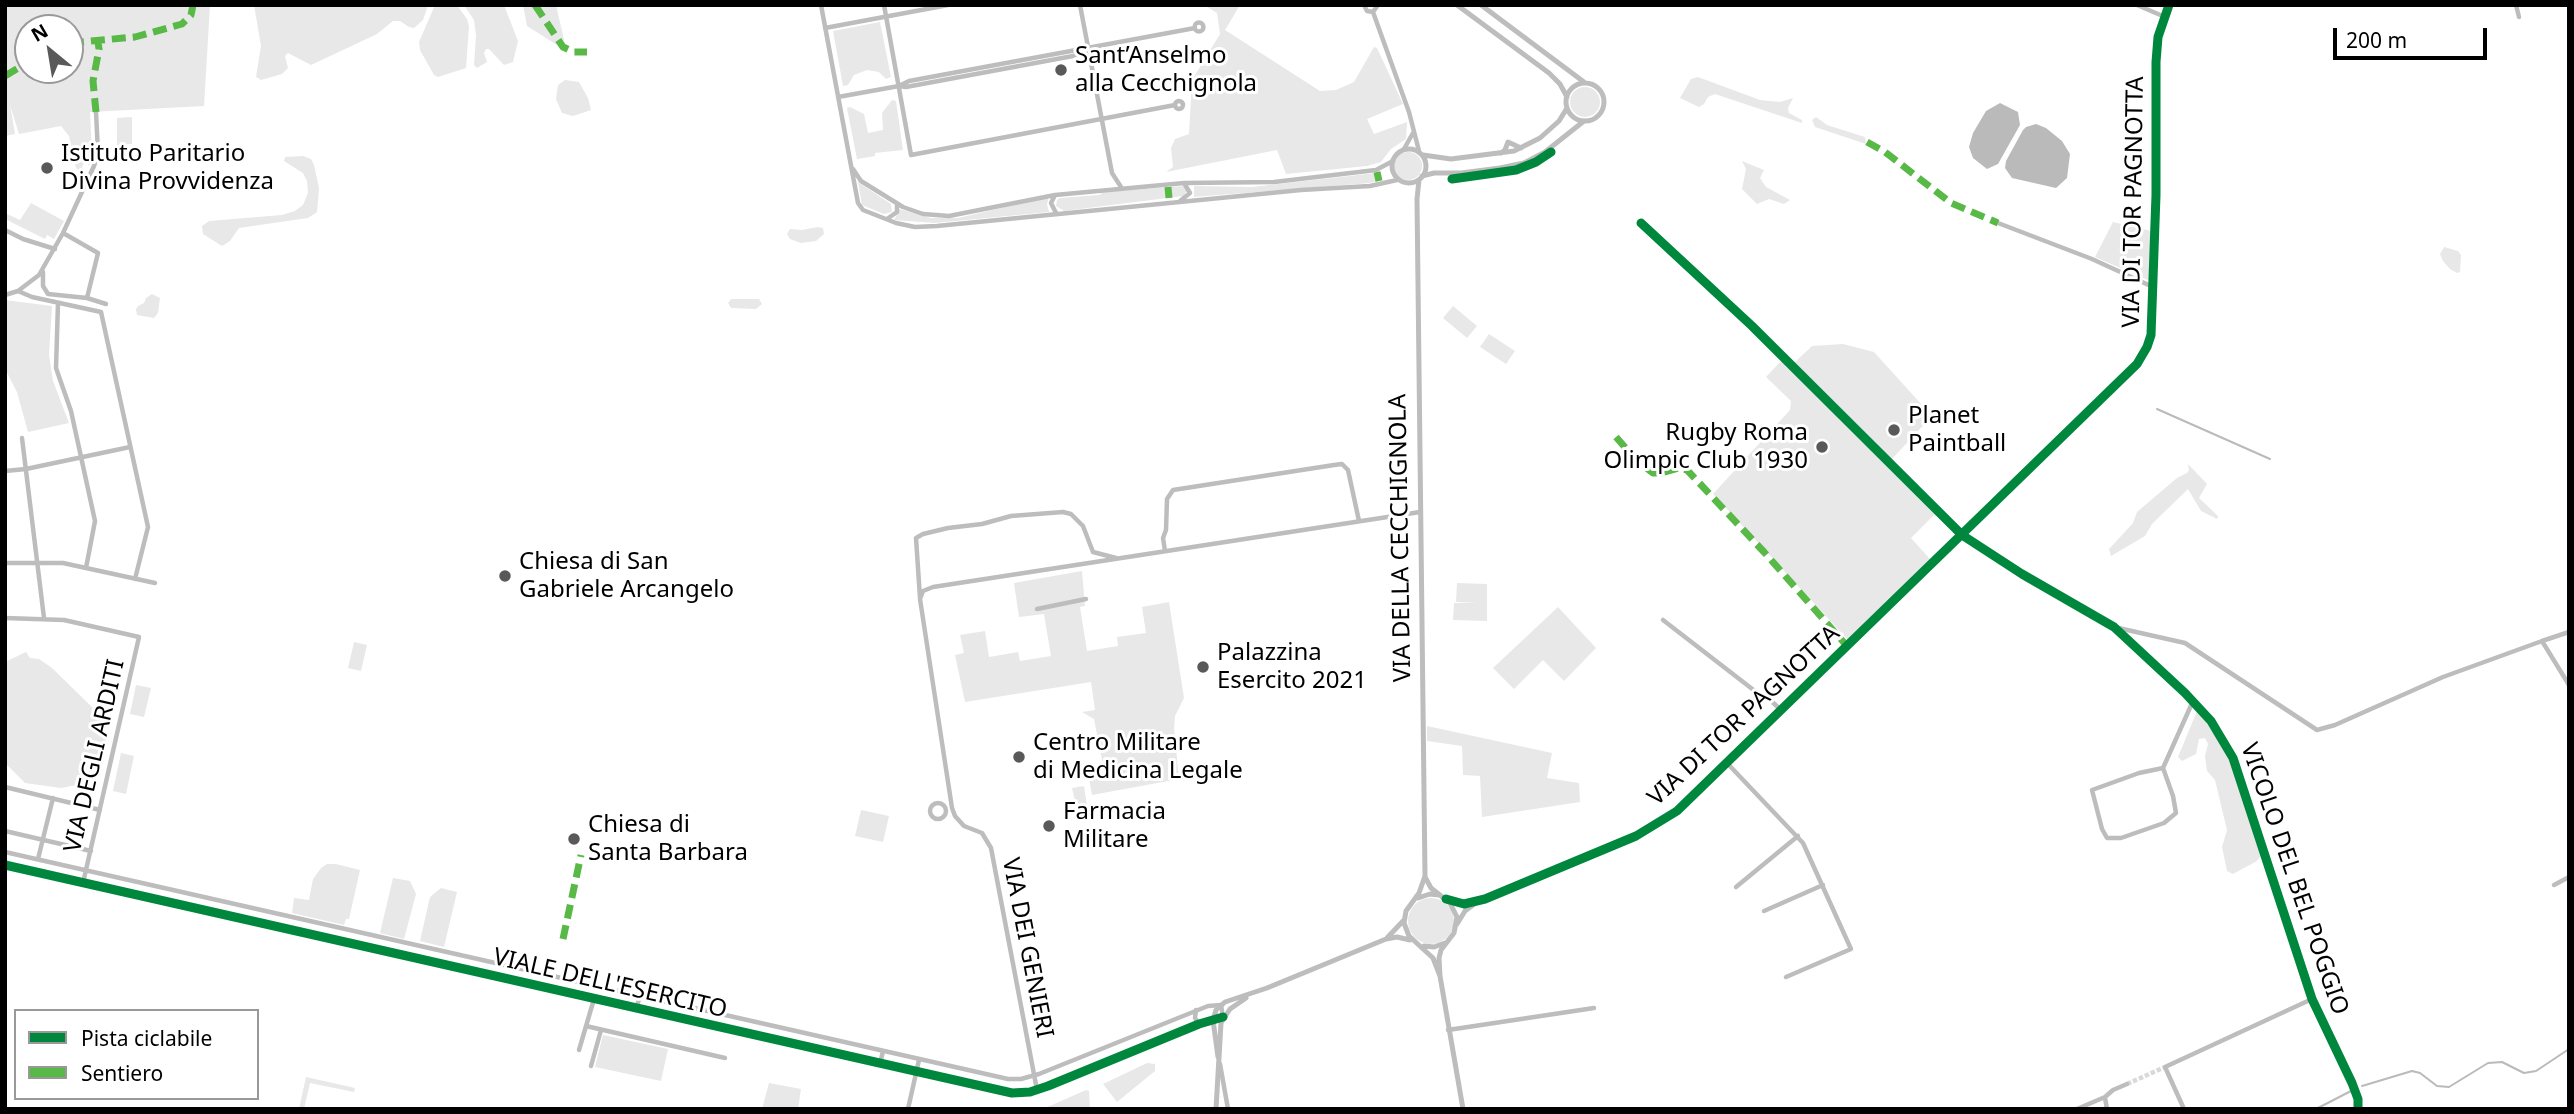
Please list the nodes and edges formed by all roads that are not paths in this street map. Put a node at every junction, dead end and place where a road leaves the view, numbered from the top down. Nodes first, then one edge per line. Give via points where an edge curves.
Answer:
1 (821, 5) edge
2 (884, 5) edge
3 (948, 5) edge
4 (1080, 5) edge
5 (1364, 5) edge
6 (1378, 5) edge
7 (1457, 5) edge
8 (1481, 5) edge
9 (2137, 5) edge
10 (2169, 5) edge
11 (2516, 5) edge
12 (1373, 12) junction
13 (886, 16) junction
14 (2519, 17) dead end
15 (2165, 18) junction
16 (825, 28) junction
17 (1195, 28) dead end
18 (1088, 49) junction
19 (1584, 82) junction
20 (899, 86) junction
21 (838, 97) junction
22 (1567, 97) junction
23 (1175, 105) dead end
24 (1567, 108) junction
25 (96, 112) dead end
26 (1102, 120) junction
27 (1584, 121) junction
28 (1413, 132) junction
29 (1527, 146) junction
30 (1404, 149) junction
31 (1421, 153) junction
32 (1498, 154) junction
33 (1393, 161) junction
34 (851, 165) junction
35 (1112, 173) junction
36 (1421, 178) junction
37 (1397, 180) junction
38 (1184, 183) junction
39 (1406, 184) junction
40 (1121, 188) junction
41 (1103, 189) junction
42 (1055, 195) junction
43 (1417, 199) junction
44 (1169, 203) junction
45 (897, 204) junction
46 (1057, 214) junction
47 (887, 220) junction
48 (1641, 223) dead end
49 (1998, 223) dead end
50 (5, 230) edge
51 (63, 233) junction
52 (55, 249) junction
53 (43, 271) junction
54 (2153, 287) junction
55 (18, 291) junction
56 (5, 295) edge
57 (87, 298) junction
58 (58, 303) junction
59 (106, 303) dead end
60 (22, 438) dead end
61 (130, 447) junction
62 (82, 457) junction
63 (26, 469) junction
64 (5, 471) edge
65 (1420, 512) junction
66 (1359, 522) junction
67 (1962, 535) junction
68 (1165, 551) junction
69 (1118, 559) junction
70 (5, 563) edge
71 (37, 563) junction
72 (86, 568) junction
73 (135, 579) junction
74 (155, 583) dead end
75 (920, 599) junction
76 (1086, 599) dead end
77 (1037, 609) dead end
78 (5, 618) edge
79 (44, 618) junction
80 (1663, 620) dead end
81 (2113, 627) junction
82 (2569, 632) edge
83 (2542, 641) junction
84 (2569, 685) edge
85 (2193, 701) junction
86 (1781, 710) junction
87 (1727, 763) junction
88 (2163, 768) junction
89 (5, 787) edge
90 (53, 798) junction
91 (100, 810) junction
92 (5, 831) edge
93 (1798, 836) junction
94 (43, 840) junction
95 (91, 851) junction
96 (5, 852) edge
97 (25, 856) junction
98 (38, 859) junction
99 (5, 865) edge
100 (23, 869) junction
101 (87, 870) junction
102 (1425, 876) junction
103 (2569, 877) edge
104 (83, 883) junction
105 (1823, 885) junction
106 (2554, 885) dead end
107 (1736, 887) dead end
108 (193, 895) junction
109 (1439, 895) junction
110 (1485, 899) junction
111 (1415, 900) junction
112 (1446, 900) junction
113 (191, 907) junction
114 (1764, 911) dead end
115 (268, 912) junction
116 (1404, 920) junction
117 (1457, 924) junction
118 (266, 925) junction
119 (375, 936) junction
120 (1386, 939) junction
121 (1413, 941) junction
122 (1447, 942) junction
123 (1422, 946) junction
124 (372, 949) junction
125 (447, 953) junction
126 (457, 955) junction
127 (484, 961) junction
128 (445, 965) junction
129 (454, 968) junction
130 (481, 974) junction
131 (550, 976) junction
132 (1440, 976) junction
133 (1786, 977) dead end
134 (547, 989) junction
135 (1251, 994) junction
136 (640, 996) junction
137 (594, 999) junction
138 (2312, 999) junction
139 (1222, 1005) junction
140 (1594, 1008) dead end
141 (636, 1009) junction
142 (1196, 1010) junction
143 (1223, 1017) junction
144 (738, 1018) junction
145 (1213, 1020) junction
146 (1199, 1024) junction
147 (586, 1026) junction
148 (1214, 1029) junction
149 (601, 1030) junction
150 (1448, 1030) junction
151 (730, 1031) junction
152 (579, 1050) dead end
153 (883, 1051) junction
154 (1218, 1056) junction
155 (725, 1058) dead end
156 (919, 1060) junction
157 (880, 1064) junction
158 (591, 1066) dead end
159 (916, 1073) junction
160 (1034, 1076) junction
161 (2127, 1084) tunnel mouth
162 (1037, 1090) junction
163 (2105, 1097) junction
164 (908, 1109) edge
165 (1216, 1109) edge
166 (1228, 1109) edge
167 (1463, 1109) edge
168 (2077, 1109) edge
169 (2107, 1109) edge
170 (2184, 1109) edge
171 (2358, 1109) edge

1 - 16 street
2 - 13 street
3 - 13 street
4 - 18 street
5 - 12 street
6 - 12 street
7 - 22 street via 1549,73
8 - 19 street
9 - 15 street
10 - 15 street, VIA DI TOR PAGNOTTA
11 - 14 street
12 - 28 street
13 - 16 street
13 - 20 street
15 - 54 street, VIA DI TOR PAGNOTTA via 2156,62
16 - 21 street
17 - 18 street
18 - 20 street
18 - 26 street
19 - 22 street
19 - 27 street via 1599,89 1604,102 1598,116
20 - 21 street
20 - 26 street via 911,155
21 - 34 street
22 - 24 street
23 - 26 street
24 - 27 street
24 - 29 street via 1559,121
25 - 51 street via 98,153
26 - 35 street
27 - 36 street via 1531,160 1512,167
28 - 30 street
28 - 31 street
29 - 32 street
29 - 32 street via 1519,148 1508,142
30 - 31 street
30 - 33 street
31 - 32 street via 1444,159 1462,158 1470,151 1481,156
31 - 36 street via 1426,165
33 - 37 street
33 - 38 street via 1376,170 1300,179
34 - 45 street via 859,179
34 - 47 street via 859,207
35 - 40 street
35 - 41 street
36 - 39 street
36 - 43 street, VIA DELLA CECCHIGNOLA
37 - 39 street
37 - 44 street
38 - 40 street
38 - 44 street via 1189,196
39 - 43 street
40 - 41 street
41 - 42 street
42 - 45 street via 952,216 923,214
42 - 46 street via 1051,203
43 - 65 street, VIA DELLA CECCHIGNOLA
44 - 46 street
45 - 47 street via 897,212
46 - 47 street via 926,227
48 - 67 street via 1752,326
49 - 54 street, VIA DI TOR PAGNOTTA
50 - 52 street
51 - 52 street
51 - 57 street via 98,253
52 - 53 street
53 - 55 street
53 - 57 street via 48,294
54 - 67 street, VIA DI TOR PAGNOTTA via 2149,342 2137,364
55 - 56 street
55 - 58 street
57 - 59 street
58 - 61 street via 101,312
58 - 62 street via 56,368
60 - 63 street
61 - 62 street
61 - 73 street via 148,527
62 - 63 street
62 - 72 street via 96,526
63 - 64 street
63 - 71 street
65 - 66 street
65 - 102 street, VIA DELLA CECCHIGNOLA
66 - 68 street
66 - 68 street via 1342,464 1173,490 1167,499
67 - 81 street, VICOLO DEL BEL POGGIO
67 - 86 street, VIA DI TOR PAGNOTTA
68 - 69 street
69 - 75 street via 933,587 923,591
69 - 75 street via 1093,552 1083,526 1063,512 948,528 916,538
70 - 71 street
71 - 72 street
71 - 79 street
72 - 73 street
73 - 74 street
75 - 160 street, VIA DEI GENIERI via 952,808 964,826 982,833 994,860
76 - 77 street
78 - 79 street
79 - 91 street, VIA DEGLI ARDITI via 139,637
80 - 86 street, VIA DI TOR PAGNOTTA
81 - 83 street via 2185,643 2319,730
81 - 85 street, VICOLO DEL BEL POGGIO
82 - 83 street
83 - 84 street
85 - 88 street
85 - 138 street, VICOLO DEL BEL POGGIO via 2231,752
86 - 87 street, VIA DI TOR PAGNOTTA
87 - 93 street, VIA DI TOR PAGNOTTA
87 - 110 street, VIA DI TOR PAGNOTTA via 1681,808 1648,830
88 - 88 street via 2174,816 2121,838 2107,838 2092,790
89 - 90 street
90 - 91 street
90 - 94 street
91 - 95 street, VIA DEGLI ARDITI
92 - 94 street
93 - 105 street, VIA DI TOR PAGNOTTA
93 - 107 street
94 - 95 street
94 - 98 street
95 - 101 street, VIA DEGLI ARDITI
96 - 97 street, VIALE DELL'ESERCITO
97 - 98 street, VIALE DELL'ESERCITO
97 - 100 street
98 - 101 street, VIALE DELL'ESERCITO
99 - 100 street, VIALE DELL'ESERCITO
100 - 104 street, VIALE DELL'ESERCITO
101 - 104 street, VIA DEGLI ARDITI
101 - 108 street, VIALE DELL'ESERCITO
102 - 109 street
102 - 111 street, VIA DELLA CECCHIGNOLA
103 - 106 street
104 - 113 street, VIALE DELL'ESERCITO
105 - 114 street
105 - 133 street, VIA DI TOR PAGNOTTA via 1851,949
108 - 113 street
108 - 115 street, VIALE DELL'ESERCITO
109 - 111 street
109 - 112 street
110 - 112 street, VIA DI TOR PAGNOTTA via 1468,904
110 - 117 street, VIA DI TOR PAGNOTTA via 1466,909
111 - 116 street, VIA DELLA CECCHIGNOLA
112 - 117 street via 1456,912
113 - 118 street, VIALE DELL'ESERCITO
115 - 118 street
115 - 119 street, VIALE DELL'ESERCITO
116 - 120 street
116 - 121 street
117 - 122 street
118 - 124 street, VIALE DELL'ESERCITO
119 - 124 street
119 - 125 street, VIALE DELL'ESERCITO
120 - 121 street
120 - 135 street
121 - 123 street
122 - 123 street
122 - 132 street via 1440,954
123 - 132 street
124 - 128 street, VIALE DELL'ESERCITO
125 - 126 street, VIALE DELL'ESERCITO
125 - 128 street
126 - 127 street, VIALE DELL'ESERCITO
126 - 129 street
127 - 130 street
127 - 131 street, VIALE DELL'ESERCITO
128 - 129 street, VIALE DELL'ESERCITO
129 - 130 street, VIALE DELL'ESERCITO
130 - 134 street, VIALE DELL'ESERCITO
131 - 134 street
131 - 136 street, VIALE DELL'ESERCITO
132 - 150 street
134 - 137 street, VIALE DELL'ESERCITO
135 - 139 street
135 - 143 street
136 - 141 street
136 - 144 street, VIALE DELL'ESERCITO
137 - 141 street, VIALE DELL'ESERCITO
137 - 147 street
138 - 170 street via 2165,1067
138 - 171 street, VICOLO DEL BEL POGGIO via 2352,1083
139 - 142 street, VIALE DELL'ESERCITO
139 - 143 street
139 - 145 street
140 - 150 street
141 - 151 street, VIALE DELL'ESERCITO
142 - 146 street
142 - 160 street, VIALE DELL'ESERCITO
143 - 145 street, VIALE DELL'ESERCITO
143 - 154 street
144 - 151 street
144 - 153 street, VIALE DELL'ESERCITO
145 - 146 street, VIALE DELL'ESERCITO
145 - 148 street
146 - 148 street
146 - 162 street, VIALE DELL'ESERCITO
147 - 149 street
147 - 152 street
148 - 154 street
149 - 155 street
149 - 158 street
150 - 167 street
151 - 157 street, VIALE DELL'ESERCITO
153 - 156 street, VIALE DELL'ESERCITO
153 - 157 street
154 - 165 street
154 - 166 street
156 - 159 street
156 - 160 street, VIALE DELL'ESERCITO via 1008,1079
157 - 159 street, VIALE DELL'ESERCITO
159 - 162 street, VIALE DELL'ESERCITO via 1008,1093
159 - 164 street
160 - 162 street, VIA DEI GENIERI
161 - 163 street
163 - 168 street
163 - 169 street

